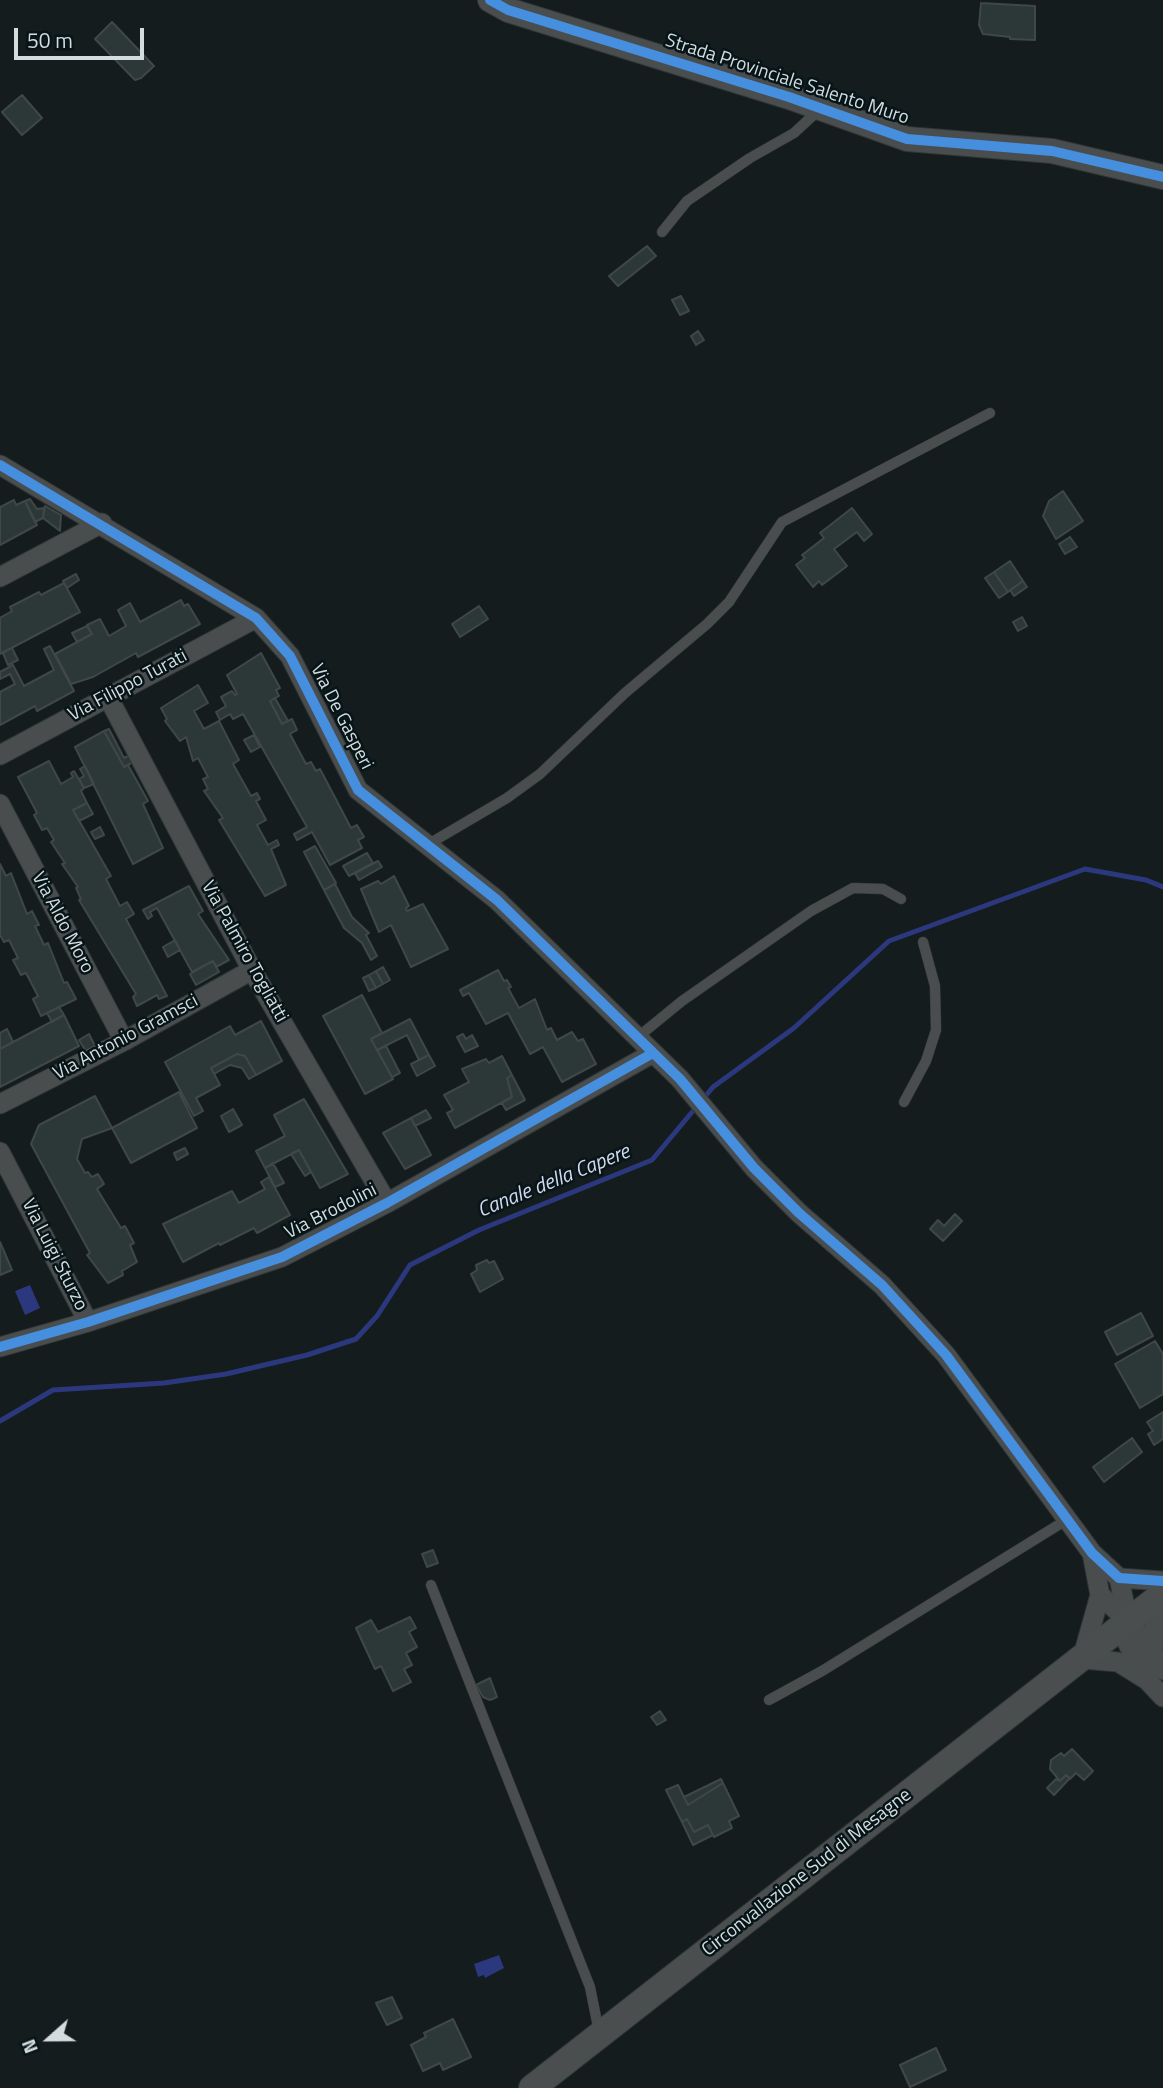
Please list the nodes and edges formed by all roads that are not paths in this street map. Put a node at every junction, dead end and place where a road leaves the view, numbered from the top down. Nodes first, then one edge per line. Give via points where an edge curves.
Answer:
1 (490, 0) edge
2 (821, 108) junction
3 (1163, 177) edge
4 (662, 232) dead end
5 (990, 414) dead end
6 (0, 465) edge
7 (103, 523) junction
8 (0, 577) edge
9 (256, 618) junction
10 (108, 696) junction
11 (0, 755) edge
12 (0, 804) edge
13 (427, 845) junction
14 (901, 899) dead end
15 (923, 942) dead end
16 (252, 970) junction
17 (638, 1037) junction
18 (124, 1041) junction
19 (653, 1053) junction
20 (904, 1102) dead end
21 (0, 1104) edge
22 (0, 1152) edge
23 (387, 1203) junction
24 (88, 1322) junction
25 (0, 1347) edge
26 (1068, 1519) junction
27 (1092, 1553) junction
28 (1119, 1578) junction
29 (1163, 1581) edge
30 (431, 1585) dead end
31 (1163, 1594) edge
32 (1101, 1595) junction
33 (1163, 1612) edge
34 (1128, 1621) junction
35 (1153, 1652) junction
36 (1082, 1659) junction
37 (1155, 1675) edge
38 (1163, 1697) edge
39 (769, 1700) dead end
40 (599, 2036) junction
41 (532, 2088) edge

1 - 2 street, Strada Provinciale Salento Muro via 508,10
2 - 3 street, Strada Provinciale Salento Muro via 907,139 1052,150
2 - 4 lane via 794,133 687,201
5 - 13 lane via 782,522 729,602 707,624 540,774 508,799
6 - 7 street, Via De Gasperi
7 - 8 street
7 - 9 street, Via De Gasperi
9 - 10 street, Via Filippo Turati
9 - 13 street, Via De Gasperi via 290,656 358,790
10 - 11 street, Via Filippo Turati
10 - 16 street, Via Palmiro Togliatti
12 - 18 street, Via Aldo Moro
13 - 17 street, Via De Gasperi via 497,900
14 - 17 lane via 883,888 853,888 800,919
15 - 20 lane via 935,986 936,1030
16 - 18 street, Via Antonio Gramsci
16 - 23 street, Via Palmiro Togliatti
17 - 19 street, Via De Gasperi
18 - 21 street, Via Antonio Gramsci
19 - 23 street, Via Brodolini
19 - 26 street, Via De Gasperi via 754,1168 882,1285 946,1355
22 - 24 street, Via Luigi Sturzo
23 - 24 street, Via Brodolini via 282,1257
24 - 25 street, Via Brodolini
26 - 27 street, Via De Gasperi
26 - 39 lane
27 - 28 street
27 - 32 street
28 - 29 street
28 - 34 street
30 - 40 lane via 590,1987
31 - 34 main road, Circonvallazione Sud di Mesagne
32 - 34 street
32 - 36 street
33 - 35 street via 1154,1627
34 - 35 street
34 - 36 main road, Circonvallazione Sud di Mesagne
34 - 37 street via 1127,1642
35 - 37 street
36 - 37 street via 1118,1662
36 - 40 main road, Circonvallazione Sud di Mesagne
37 - 38 street
40 - 41 main road, Circonvallazione Sud di Mesagne

